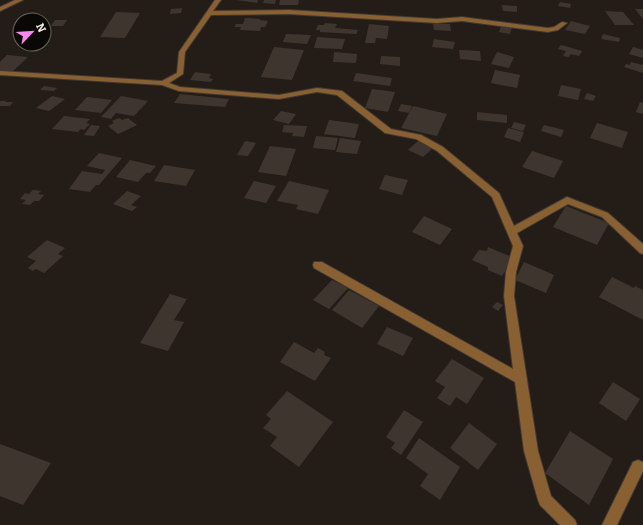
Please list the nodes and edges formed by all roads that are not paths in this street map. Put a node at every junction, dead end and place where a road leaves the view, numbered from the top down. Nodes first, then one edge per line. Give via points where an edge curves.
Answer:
1 (20, 0) edge
2 (218, 0) edge
3 (0, 9) edge
4 (208, 13) junction
5 (564, 23) dead end
6 (0, 73) edge
7 (163, 83) junction
8 (513, 231) junction
9 (643, 250) edge
10 (318, 265) dead end
11 (521, 379) junction
12 (638, 468) dead end
13 (570, 525) edge
14 (609, 525) edge

1 - 3 street
2 - 4 street
4 - 5 street via 289,12 436,21 462,19 548,30 556,29
4 - 7 street via 182,52 180,74
6 - 7 street
7 - 8 street via 179,89 279,97 317,90 339,93 388,131 418,137 440,149 496,195
8 - 9 street via 567,200 605,215
8 - 11 street via 518,246 510,296
10 - 11 street
11 - 13 street via 531,451 545,500
12 - 14 street

